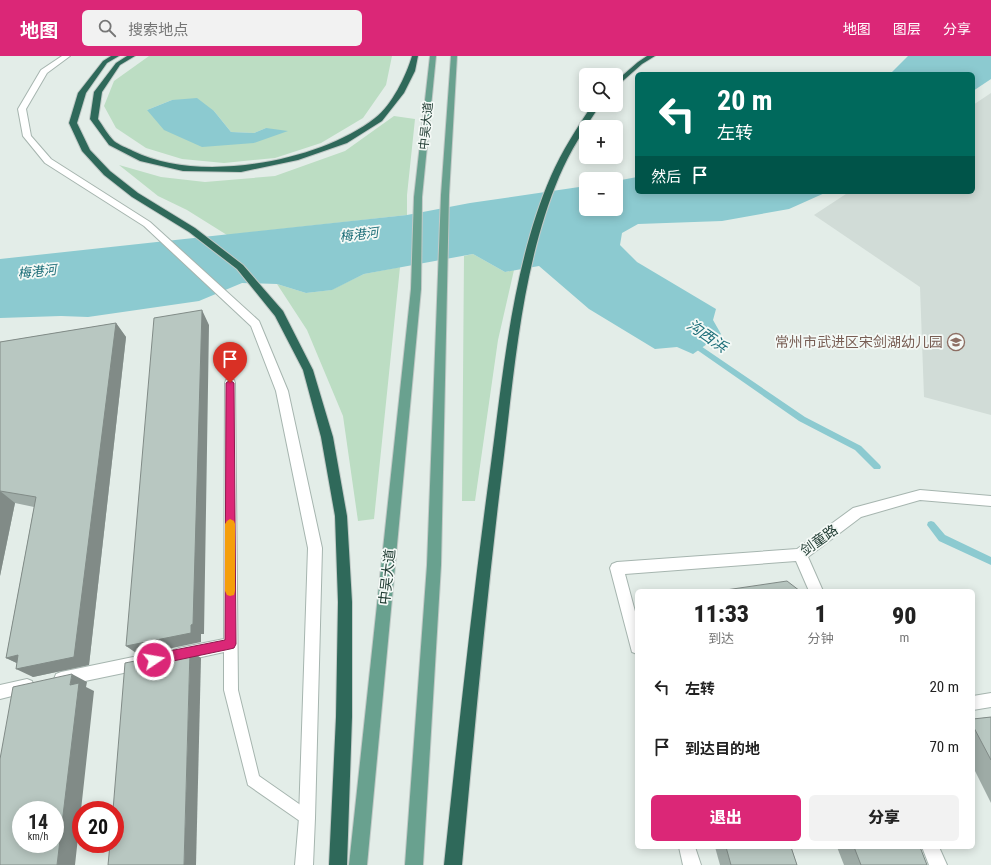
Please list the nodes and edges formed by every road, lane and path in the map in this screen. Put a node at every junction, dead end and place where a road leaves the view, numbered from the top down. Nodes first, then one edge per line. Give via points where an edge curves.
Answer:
1 (67, 56) edge
2 (116, 56) edge
3 (132, 56) edge
4 (415, 56) edge
5 (433, 56) edge
6 (454, 56) edge
7 (652, 56) edge
8 (623, 79) edge
9 (591, 112) edge
10 (230, 383) dead end
11 (991, 501) edge
12 (800, 555) junction
13 (815, 589) edge
14 (635, 638) edge
15 (230, 644) junction
16 (169, 657) edge
17 (154, 660) edge
18 (0, 692) edge
19 (991, 700) edge
20 (975, 703) edge
21 (308, 818) junction
22 (688, 849) edge
23 (931, 849) edge
24 (304, 865) edge
25 (338, 865) edge
26 (358, 865) edge
27 (414, 865) edge
28 (453, 865) edge
29 (692, 865) edge
30 (938, 865) edge

1 - 21 street via 44,72 22,109 27,136 48,161 148,224 255,324 282,391 315,548
2 - 25 highway via 105,62 82,93 73,123 86,151 107,173 135,195 192,230 240,267 279,314 308,370 327,436 341,516 345,602 344,717
3 - 4 highway via 118,64 98,92 94,119 112,143 143,160 183,168 241,169 295,158 344,141 379,119 400,93
5 - 26 main road, 中吴大道 via 418,197 416,289
6 - 27 main road, 中吴大道 via 445,195 434,565
7 - 8 highway
9 - 28 highway via 568,148 551,186 524,285 513,346 481,582
10 - 15 lane
11 - 12 street, 剑童路 via 920,494 857,512
12 - 13 street
12 - 14 street, 剑童路 via 617,568
15 - 16 lane
15 - 21 lane via 231,690 253,780
17 - 18 lane
19 - 20 lane
21 - 24 street
22 - 29 street
23 - 30 street

